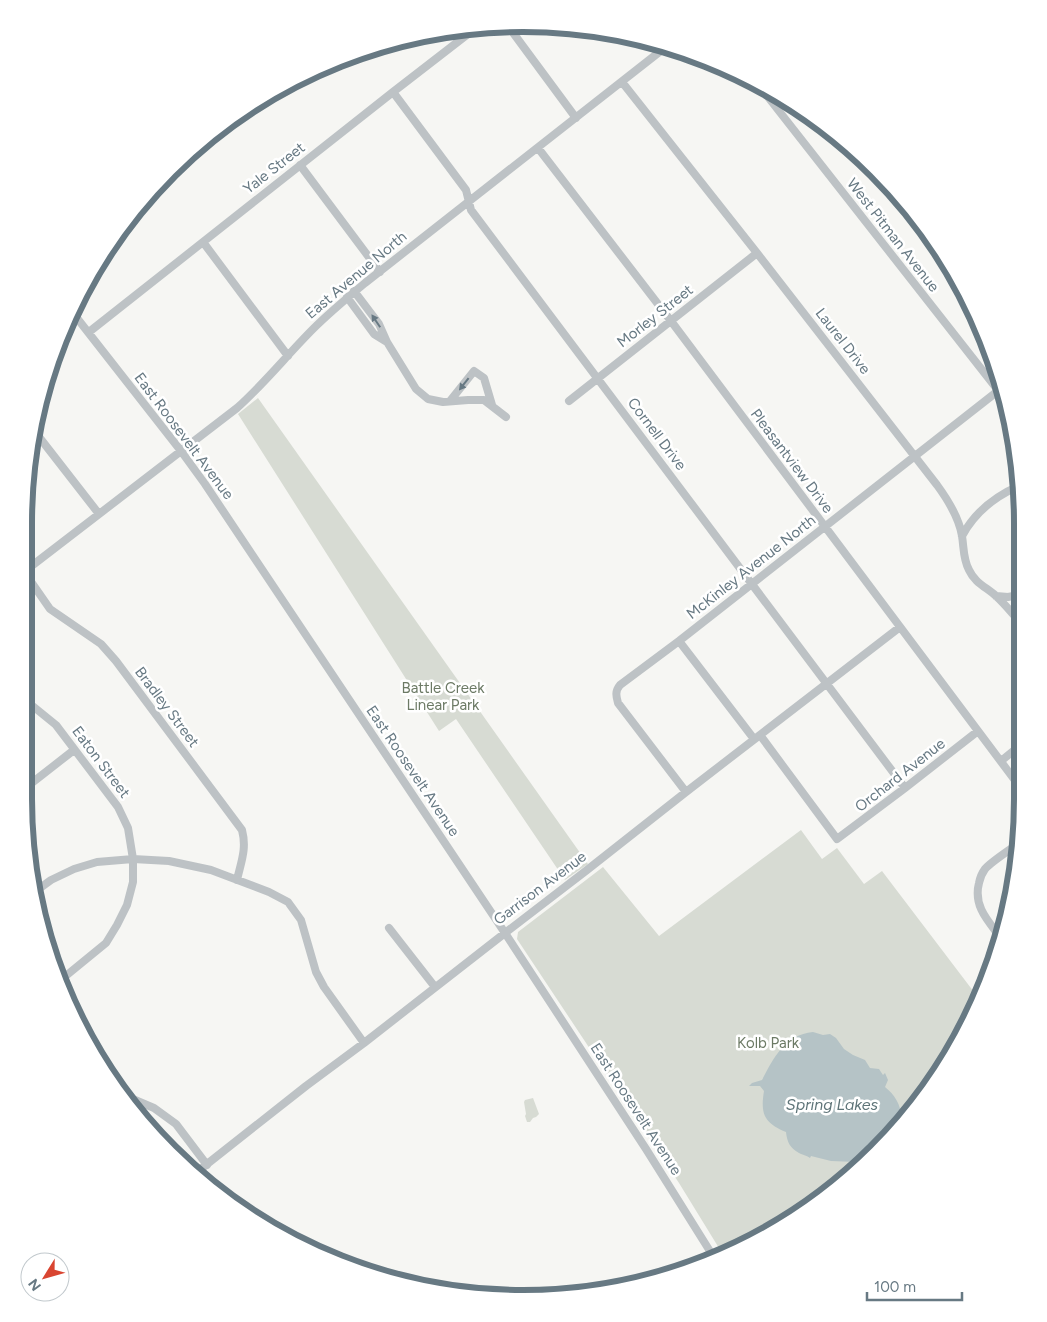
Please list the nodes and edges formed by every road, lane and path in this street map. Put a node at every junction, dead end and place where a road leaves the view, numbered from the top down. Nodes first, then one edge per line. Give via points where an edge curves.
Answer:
1 (513, 33) edge
2 (465, 36) edge
3 (660, 52) edge
4 (622, 82) junction
5 (393, 92) junction
6 (769, 98) edge
7 (576, 118) junction
8 (538, 148) junction
9 (300, 165) junction
10 (468, 202) junction
11 (203, 242) junction
12 (757, 253) junction
13 (380, 272) junction
14 (354, 291) junction
15 (347, 298) junction
16 (78, 318) edge
17 (671, 321) junction
18 (89, 332) junction
19 (387, 342) junction
20 (288, 356) junction
21 (598, 378) junction
22 (992, 378) edge
23 (997, 392) edge
24 (569, 401) dead end
25 (450, 402) junction
26 (492, 405) junction
27 (506, 417) dead end
28 (40, 439) edge
29 (181, 451) junction
30 (916, 456) junction
31 (1013, 490) edge
32 (99, 514) junction
33 (825, 527) junction
34 (962, 536) junction
35 (32, 566) edge
36 (32, 583) edge
37 (752, 584) junction
38 (996, 596) junction
39 (1014, 596) edge
40 (1014, 615) edge
41 (900, 627) junction
42 (679, 641) junction
43 (827, 684) junction
44 (32, 706) edge
45 (978, 731) junction
46 (757, 737) junction
47 (74, 750) junction
48 (1014, 750) edge
49 (1001, 761) junction
50 (1014, 779) edge
51 (32, 783) edge
52 (905, 788) junction
53 (686, 792) junction
54 (1011, 849) edge
55 (133, 859) junction
56 (236, 880) junction
57 (41, 888) edge
58 (389, 928) dead end
59 (996, 931) edge
60 (505, 933) junction
61 (66, 976) edge
62 (435, 986) junction
63 (364, 1042) junction
64 (141, 1105) edge
65 (207, 1165) junction
66 (201, 1169) edge
67 (711, 1252) edge

1 - 7 street
2 - 5 street, Yale Street
3 - 4 street, East Avenue North
4 - 7 street, East Avenue North
4 - 12 street, Laurel Drive
5 - 9 street, Yale Street
5 - 10 street, Cornell Drive via 466,190
6 - 22 street, West Pitman Avenue
7 - 8 street, East Avenue North
8 - 10 street, East Avenue North
8 - 17 street, Pleasantview Drive
9 - 11 street, Yale Street
9 - 13 street
10 - 13 street, East Avenue North
10 - 21 street, Cornell Drive
11 - 18 street, Yale Street
11 - 20 street
12 - 17 street, Morley Street
12 - 30 street, Laurel Drive
13 - 14 street, East Avenue North
14 - 15 street, East Avenue North
19 -> 14 street via 379,324
15 - 19 street via 374,334
15 - 20 street, East Avenue North
16 - 18 street, East Roosevelt Avenue
17 - 21 street, Morley Street
17 - 33 street, Pleasantview Drive
18 - 29 street, East Roosevelt Avenue
19 - 25 street via 416,390 428,399
20 - 29 street, East Avenue North via 246,399
21 - 24 street, Morley Street
21 - 37 street, Cornell Drive
23 - 30 street, McKinley Avenue North
25 - 26 street via 484,400
26 -> 25 street via 484,378 474,371
26 - 27 street
28 - 32 street
29 - 32 street, East Avenue North
29 - 60 street, East Roosevelt Avenue
30 - 33 street, McKinley Avenue North
30 - 34 street, Laurel Drive via 948,500
31 - 34 street via 982,510
32 - 35 street, East Avenue North
33 - 37 street, McKinley Avenue North
33 - 41 street, Pleasantview Drive
34 - 38 street, Laurel Drive via 963,551 973,578
36 - 56 street, Bradley Street via 50,609 101,644 116,661 242,830 244,852
37 - 42 street, McKinley Avenue North
37 - 43 street, Cornell Drive
38 - 39 street
38 - 40 street, Laurel Drive
41 - 43 street, Garrison Avenue
41 - 45 street, Pleasantview Drive
42 - 46 street
42 - 53 street, McKinley Avenue North via 620,686 617,698
43 - 46 street, Garrison Avenue
43 - 52 street, Cornell Drive
44 - 47 street, Eaton Street via 56,725
45 - 49 street, Pleasantview Drive
45 - 52 street, Orchard Avenue
46 - 52 street, Orchard Avenue via 837,839
46 - 53 street, Garrison Avenue
47 - 51 street
47 - 55 street, Eaton Street via 118,807 128,828
48 - 49 street
49 - 50 street, Pleasantview Drive
53 - 60 street, Garrison Avenue
54 - 59 street via 986,869 978,888 980,908
55 - 56 street via 187,864
55 - 57 street via 97,862 74,869
55 - 61 street, Eaton Street via 133,882 118,925 106,942
56 - 63 street via 288,902 301,920 324,988
58 - 62 street
60 - 62 street, Garrison Avenue
60 - 67 street, East Roosevelt Avenue
62 - 63 street, Garrison Avenue
63 - 65 street, Garrison Avenue
64 - 65 street via 154,1108 176,1124
65 - 66 street, Garrison Avenue

